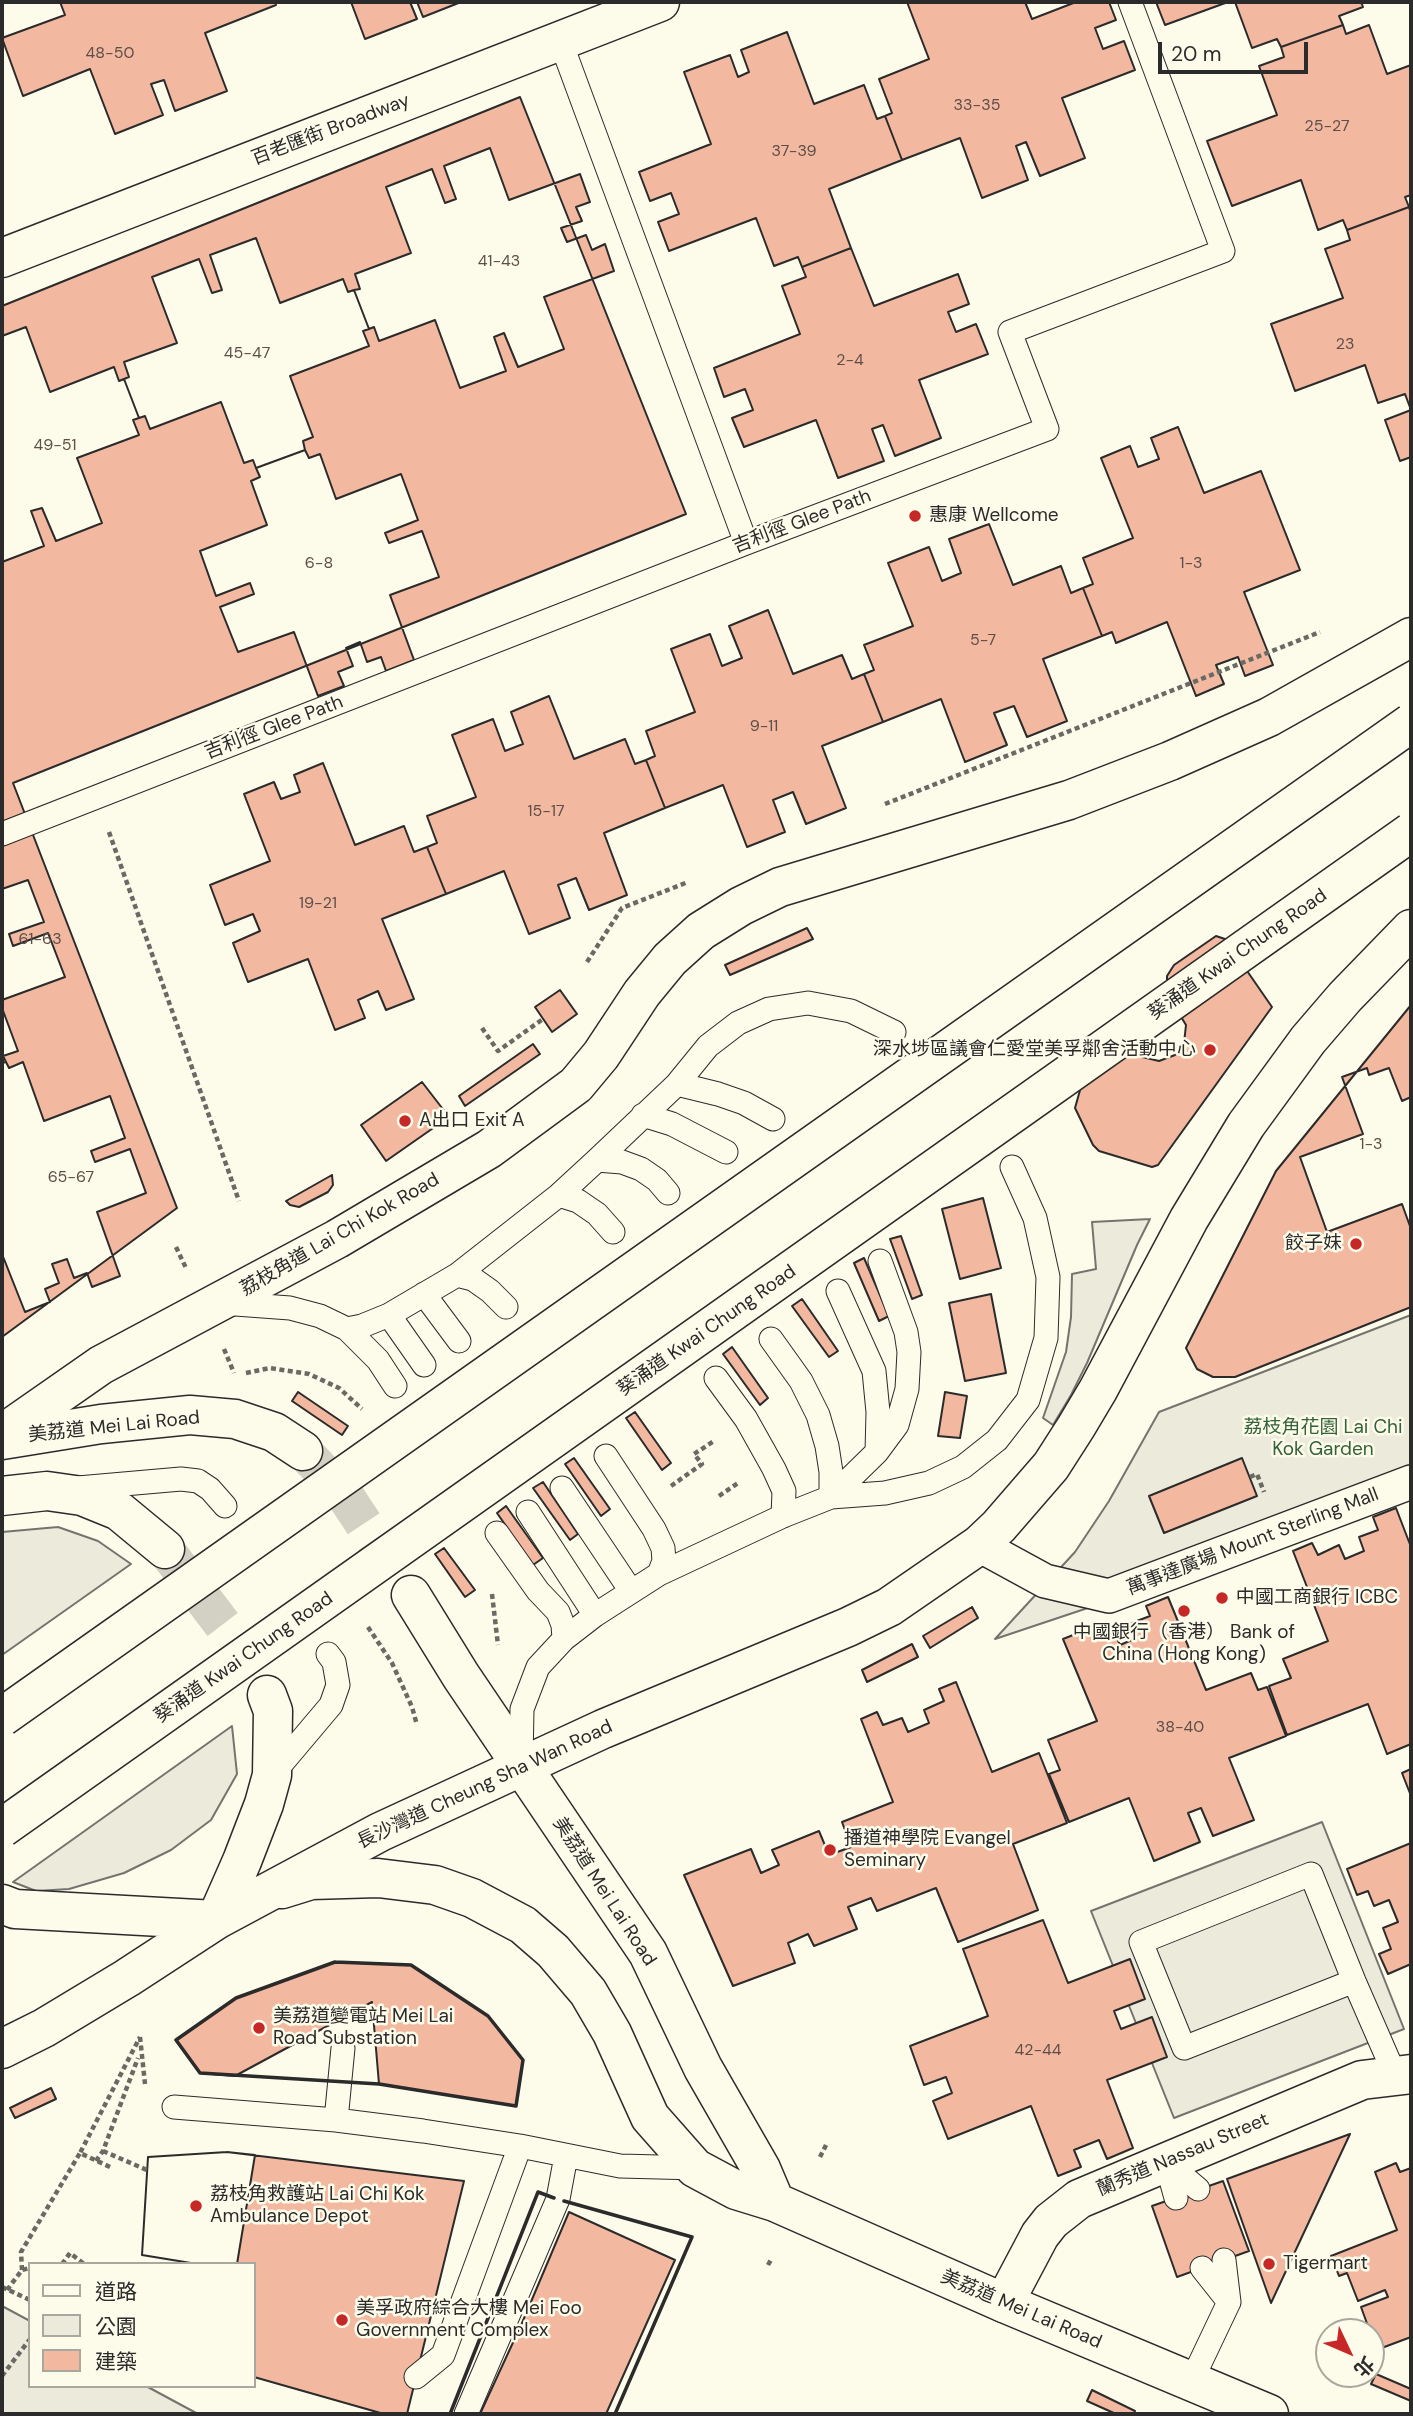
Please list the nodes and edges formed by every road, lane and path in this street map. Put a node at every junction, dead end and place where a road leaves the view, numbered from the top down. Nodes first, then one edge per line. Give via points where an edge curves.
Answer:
1 (660, 2) edge
2 (1129, 2) edge
3 (561, 40) junction
4 (2, 258) edge
5 (746, 543) junction
6 (1323, 631) dead end
7 (1411, 637) edge
8 (1411, 723) edge
9 (97, 797) junction
10 (882, 806) dead end
11 (1411, 832) edge
12 (2, 834) edge
13 (700, 877) dead end
14 (1411, 929) edge
15 (587, 962) dead end
16 (543, 1019) dead end
17 (482, 1028) dead end
18 (894, 1032) dead end
19 (677, 1084) junction
20 (643, 1115) junction
21 (773, 1119) dead end
22 (726, 1152) dead end
23 (597, 1160) junction
24 (1012, 1167) dead end
25 (668, 1193) dead end
26 (558, 1195) junction
27 (239, 1201) dead end
28 (613, 1232) dead end
29 (880, 1261) dead end
30 (457, 1275) junction
31 (838, 1291) dead end
32 (424, 1294) junction
33 (219, 1303) junction
34 (506, 1307) dead end
35 (389, 1315) junction
36 (347, 1329) junction
37 (771, 1339) dead end
38 (459, 1341) dead end
39 (424, 1365) dead end
40 (225, 1377) dead end
41 (716, 1378) dead end
42 (395, 1385) dead end
43 (363, 1409) dead end
44 (2, 1434) edge
45 (719, 1437) dead end
46 (2, 1440) edge
47 (303, 1451) tunnel mouth
48 (877, 1452) junction
49 (606, 1456) dead end
50 (1411, 1482) edge
51 (562, 1488) dead end
52 (668, 1488) dead end
53 (47, 1491) junction
54 (2, 1496) edge
55 (831, 1497) junction
56 (225, 1506) dead end
57 (528, 1511) dead end
58 (783, 1516) junction
59 (498, 1533) dead end
60 (978, 1545) junction
61 (165, 1549) tunnel mouth
62 (659, 1574) junction
63 (491, 1584) dead end
64 (631, 1591) junction
65 (411, 1595) tunnel mouth
66 (595, 1615) junction
67 (367, 1626) dead end
68 (564, 1639) junction
69 (499, 1651) dead end
70 (328, 1654) dead end
71 (267, 1695) tunnel mouth
72 (2, 1717) edge
73 (416, 1725) dead end
74 (521, 1765) junction
75 (272, 1775) junction
76 (2, 1828) edge
77 (258, 1896) junction
78 (2, 1904) edge
79 (216, 1920) junction
80 (1354, 1981) junction
81 (343, 2048) dead end
82 (2, 2049) edge
83 (138, 2058) dead end
84 (1403, 2074) edge
85 (146, 2088) dead end
86 (174, 2107) dead end
87 (336, 2120) junction
88 (827, 2143) dead end
89 (520, 2146) junction
90 (103, 2151) junction
91 (80, 2153) junction
92 (566, 2156) junction
93 (820, 2157) dead end
94 (1166, 2161) junction
95 (695, 2168) junction
96 (147, 2170) dead end
97 (768, 2185) junction
98 (1198, 2189) dead end
99 (1177, 2197) dead end
100 (772, 2258) dead end
101 (63, 2262) edge
102 (81, 2262) edge
103 (768, 2264) dead end
104 (1213, 2264) dead end
105 (28, 2268) edge
106 (22, 2270) junction
107 (5, 2288) edge
108 (28, 2299) edge
109 (1004, 2303) junction
110 (28, 2342) edge
111 (2, 2376) edge
112 (416, 2378) dead end
113 (1191, 2382) junction
114 (466, 2414) edge
115 (1269, 2414) edge

1 - 3 main road, 百老匯街 Broadway
2 - 5 lane, 吉利徑 Glee Path via 1223,251 1010,331 1047,429
3 - 4 main road, 百老匯街 Broadway
3 - 5 lane
5 - 9 lane, 吉利徑 Glee Path
6 - 10 path
7 - 33 main road, 荔枝角道 Lai Chi Kok Road via 1269,717 1170,761 1069,800 780,887 741,906 701,931 670,959 576,1085 489,1149
8 - 72 main road, bridge
9 - 12 lane, 吉利徑 Glee Path
9 - 27 path
11 - 76 main road, 葵涌道 Kwai Chung Road, bridge
13 - 15 path via 622,908
14 - 60 main road, 長沙灣道 Cheung Sha Wan Road via 1308,1040 1245,1125 1051,1466
16 - 17 path via 498,1051
18 - 19 lane via 851,1011 808,1003 769,1009 738,1023 708,1046
19 - 20 lane
19 - 21 lane via 718,1094
20 - 22 lane via 672,1124
20 - 23 lane
23 - 25 lane via 622,1161 642,1169
23 - 26 lane
24 - 55 lane via 1035,1218 1048,1276 1046,1338 1028,1400 997,1440 963,1467 929,1483 885,1493
26 - 28 lane via 578,1200
26 - 30 lane
29 - 48 lane via 909,1352 907,1389 897,1424
30 - 32 lane
30 - 34 lane via 473,1279
31 - 48 lane via 874,1371
32 - 35 lane
32 - 38 lane
33 - 36 lane via 290,1308
33 - 44 main road, 荔枝角道 Lai Chi Kok Road via 101,1365
35 - 36 lane
35 - 39 lane
36 - 42 lane
37 - 55 lane via 818,1415 827,1446
40 - 43 path via 270,1368 309,1374 339,1388
41 - 58 lane via 774,1469 784,1491
45 - 52 path via 694,1454 702,1464
46 - 47 main road, 美荔道 Mei Lai Road via 190,1415 235,1419 274,1432
48 - 55 lane
49 - 62 lane via 663,1548
50 - 60 street, 萬事達廣場 Mount Sterling Mall via 1110,1596 1045,1581
51 - 64 lane
53 - 54 main road
53 - 56 lane via 181,1479 210,1489
53 - 61 main road via 82,1496 119,1511
55 - 58 lane
57 - 66 lane
58 - 62 lane
59 - 68 lane via 558,1612
60 - 74 main road, 長沙灣道 Cheung Sha Wan Road via 900,1600 848,1627
62 - 64 lane
63 - 69 path
64 - 66 lane
65 - 74 main road, 美荔道 Mei Lai Road
66 - 68 lane
67 - 73 path via 392,1663
68 - 74 lane via 538,1667 522,1709
70 - 75 lane via 338,1685 331,1705
71 - 75 main road via 273,1711
74 - 77 main road, 長沙灣道 Cheung Sha Wan Road
74 - 97 main road, 美荔道 Mei Lai Road via 648,1953 703,2068
75 - 79 main road
77 - 79 main road, 長沙灣道 Cheung Sha Wan Road
77 - 95 main road, 美荔道 Mei Lai Road via 311,1880 378,1878 435,1885 523,1925 588,1992 650,2117
78 - 79 main road via 15,1909
79 - 82 main road, 長沙灣道 Cheung Sha Wan Road via 44,2028
80 - 80 lane via 1184,2048 1141,1942 1311,1874
80 - 84 lane
81 - 87 lane
83 - 90 path, bridge
84 - 94 main road, 蘭秀道 Nassau Street via 1362,2080
85 - 91 path via 140,2037
86 - 87 lane
87 - 89 lane
88 - 93 path
89 - 92 lane
89 - 112 lane via 443,2355
90 - 91 path, bridge via 96,2161 110,2167
90 - 96 path
91 - 106 path via 21,2252
92 - 95 lane via 620,2166
92 - 114 lane via 558,2199
94 - 98 lane
94 - 99 lane
94 - 109 main road, 蘭秀道 Nassau Street via 1079,2199 1051,2221
95 - 97 main road, 美荔道 Mei Lai Road via 736,2190
97 - 109 main road, 美荔道 Mei Lai Road
100 - 103 path
101 - 102 path via 70,2253
104 - 113 lane via 1229,2302
105 - 106 path
106 - 107 path
107 - 108 path
109 - 113 main road, 美荔道 Mei Lai Road
110 - 111 path
113 - 115 main road, 美荔道 Mei Lai Road

